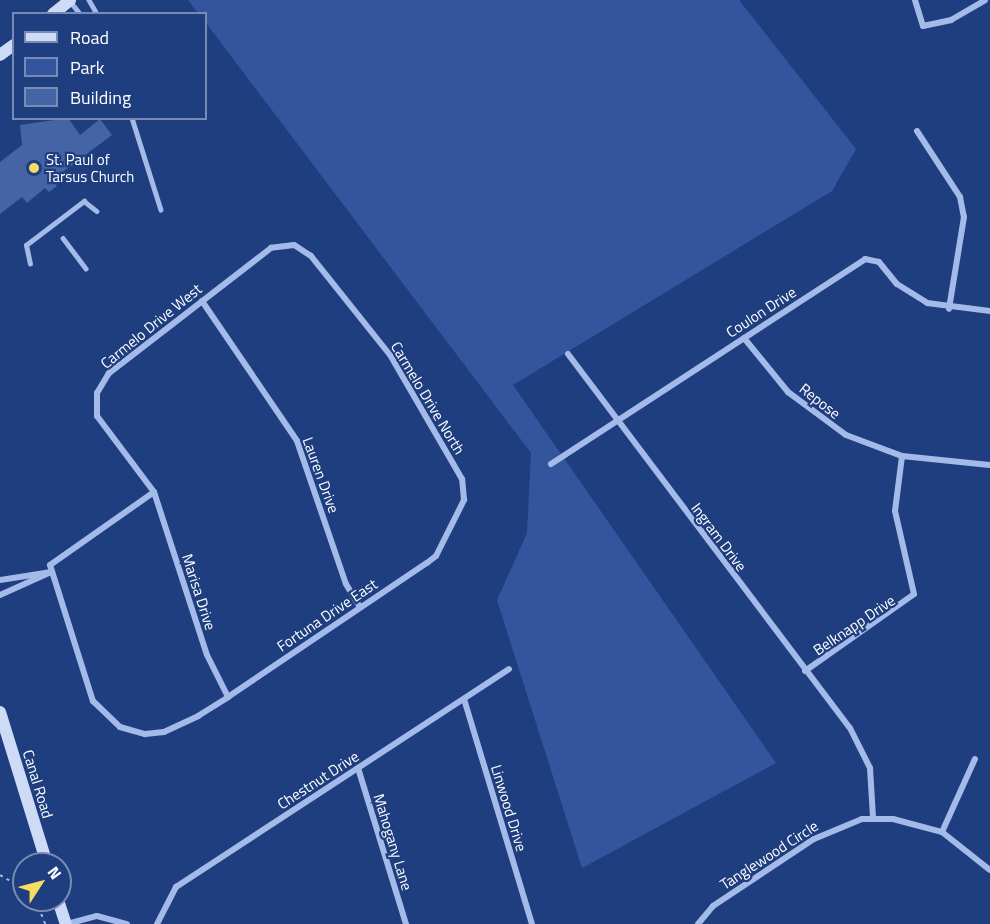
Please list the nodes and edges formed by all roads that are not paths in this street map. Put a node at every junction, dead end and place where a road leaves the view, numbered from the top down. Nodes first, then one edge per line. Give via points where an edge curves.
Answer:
1 (70, 0) edge
2 (915, 0) edge
3 (985, 0) edge
4 (55, 12) edge
5 (133, 120) edge
6 (917, 131) dead end
7 (161, 210) dead end
8 (98, 211) dead end
9 (63, 238) dead end
10 (294, 245) joint
11 (30, 264) dead end
12 (86, 268) dead end
13 (202, 301) junction
14 (949, 309) junction
15 (990, 311) edge
16 (744, 338) junction
17 (568, 354) dead end
18 (615, 419) junction
19 (902, 456) junction
20 (551, 464) dead end
21 (990, 465) edge
22 (154, 492) junction
23 (456, 521) joint
24 (51, 572) junction
25 (0, 580) edge
26 (0, 595) edge
27 (360, 608) junction
28 (508, 669) dead end
29 (806, 671) junction
30 (228, 697) junction
31 (464, 699) junction
32 (0, 712) edge
33 (975, 759) dead end
34 (358, 768) junction
35 (873, 817) junction
36 (942, 832) junction
37 (43, 852) edge
38 (990, 870) edge
39 (105, 922) edge
40 (67, 924) edge
41 (126, 924) edge
42 (157, 924) edge
43 (406, 924) edge
44 (532, 924) edge
45 (698, 924) edge

1 - 4 street
2 - 3 street via 923,26 951,20
5 - 7 lane
6 - 14 street via 960,197 964,218
8 - 11 lane via 84,201 26,245
9 - 12 lane
10 - 13 street, Carmelo Drive West via 271,248
10 - 23 street, Carmelo Drive North via 311,256 386,349 415,396 462,479 464,500
13 - 22 street, Carmelo Drive West via 109,373 97,393 99,420
13 - 27 street, Lauren Drive via 297,441 346,584
14 - 15 street, Coulon Drive
14 - 16 street, Coulon Drive via 914,296 879,262 865,259
16 - 18 street, Coulon Drive
16 - 19 street, Repose via 817,416 846,435
17 - 18 street, Ingram Drive
18 - 20 street, Coulon Drive
18 - 29 street, Ingram Drive
19 - 21 street, Repose
19 - 29 street, Belknapp Drive via 895,511 914,594
22 - 24 street via 55,556
22 - 30 street, Marisa Drive via 207,656
23 - 27 street, Fortuna Drive East via 436,556
24 - 25 street
24 - 26 street
24 - 30 street, Fortuna Drive East via 88,692 103,714 120,727 145,734 164,732
27 - 30 street, Fortuna Drive East
28 - 31 street, Chestnut Drive
29 - 35 street, Ingram Drive via 853,733 870,768
31 - 34 street, Chestnut Drive
31 - 44 street, Linwood Drive
32 - 37 street, Canal Road
33 - 36 street
34 - 42 street, Chestnut Drive via 176,888
34 - 43 street, Mahogany Lane
35 - 36 street
35 - 45 street, Tanglewood Circle via 814,839 713,906
36 - 38 street
39 - 40 street via 96,916
39 - 41 street

